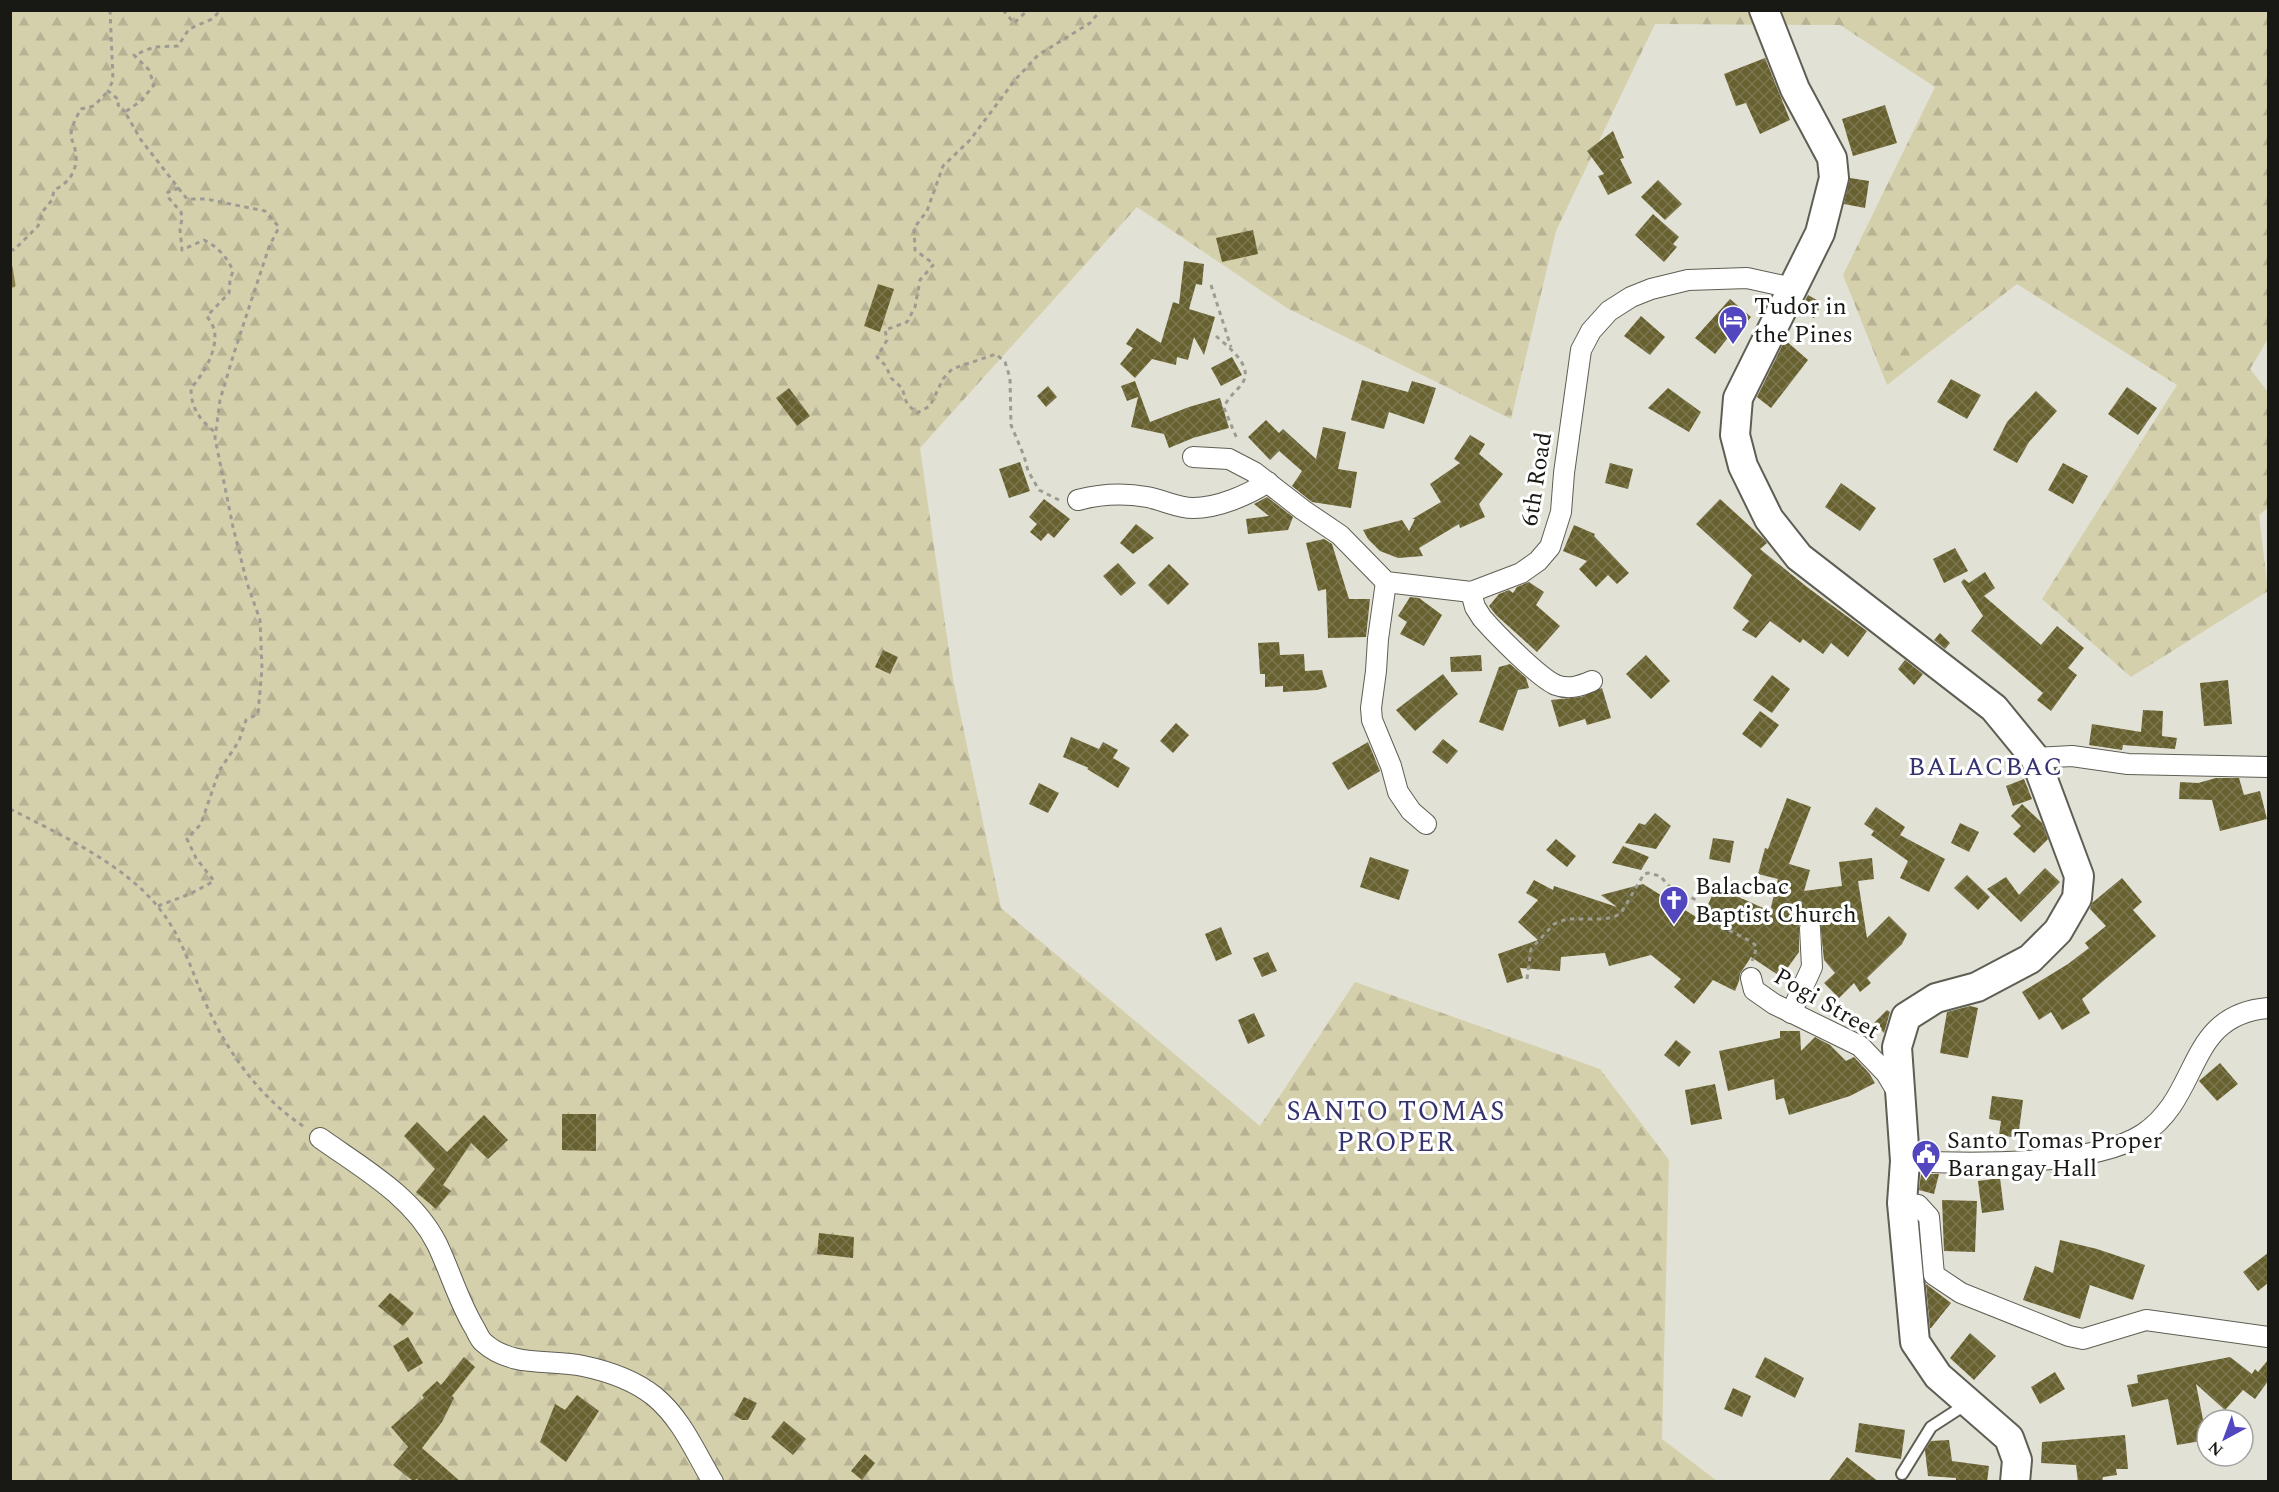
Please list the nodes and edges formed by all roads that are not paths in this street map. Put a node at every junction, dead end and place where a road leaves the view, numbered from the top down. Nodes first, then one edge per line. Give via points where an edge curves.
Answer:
1 (1764, 10) edge
2 (1792, 288) junction
3 (1193, 457) dead end
4 (1261, 477) junction
5 (1078, 500) road end
6 (1386, 582) junction
7 (1471, 592) junction
8 (1592, 681) dead end
9 (2035, 758) junction
10 (2268, 767) edge
11 (1426, 824) dead end
12 (1810, 928) dead end
13 (1751, 978) road end
14 (2268, 1008) edge
15 (1791, 1012) junction
16 (1902, 1100) junction
17 (320, 1138) road end
18 (1905, 1161) junction
19 (1902, 1203) junction
20 (2268, 1337) edge
21 (1968, 1403) junction
22 (1902, 1474) dead end
23 (711, 1481) edge
24 (2015, 1482) edge

1 - 2 main road via 1795,88 1832,158 1834,178 1820,233
2 - 7 street, 6th Road via 1747,278 1688,280 1631,297 1609,311 1581,350 1561,512 1550,547 1521,573
2 - 9 main road via 1738,398 1736,435 1743,466 1769,519 1799,557 1994,708
3 - 4 street via 1229,459
4 - 5 street via 1255,491 1208,507 1191,508 1147,497 1101,494
4 - 6 street via 1340,536
6 - 7 street, 6th Road
6 - 11 street via 1372,720 1398,792
7 - 8 street via 1482,618 1542,677 1566,688
9 - 10 street via 2072,756 2128,764
9 - 16 main road via 2079,876 2077,898 2058,931 2030,959 1977,987 1936,998 1906,1017 1897,1047
12 - 15 street via 1812,967
13 - 15 street, Pogi Street via 1760,996
14 - 18 street via 2240,1012 2222,1023 2208,1039 2166,1113 2143,1134 2116,1148 2052,1158 1972,1163
15 - 16 street, Pogi Street via 1860,1046 1886,1073
16 - 18 main road
17 - 23 street via 384,1182 416,1212 436,1242 464,1310 482,1341 502,1355 582,1366 632,1382 654,1396 679,1424
18 - 19 main road
19 - 20 street via 1918,1205 1929,1217 1934,1275 1961,1293 2069,1336 2083,1339 2146,1320
19 - 21 main road via 1915,1342 1938,1377
21 - 22 lane via 1931,1427
21 - 24 main road via 2009,1438 2017,1460

